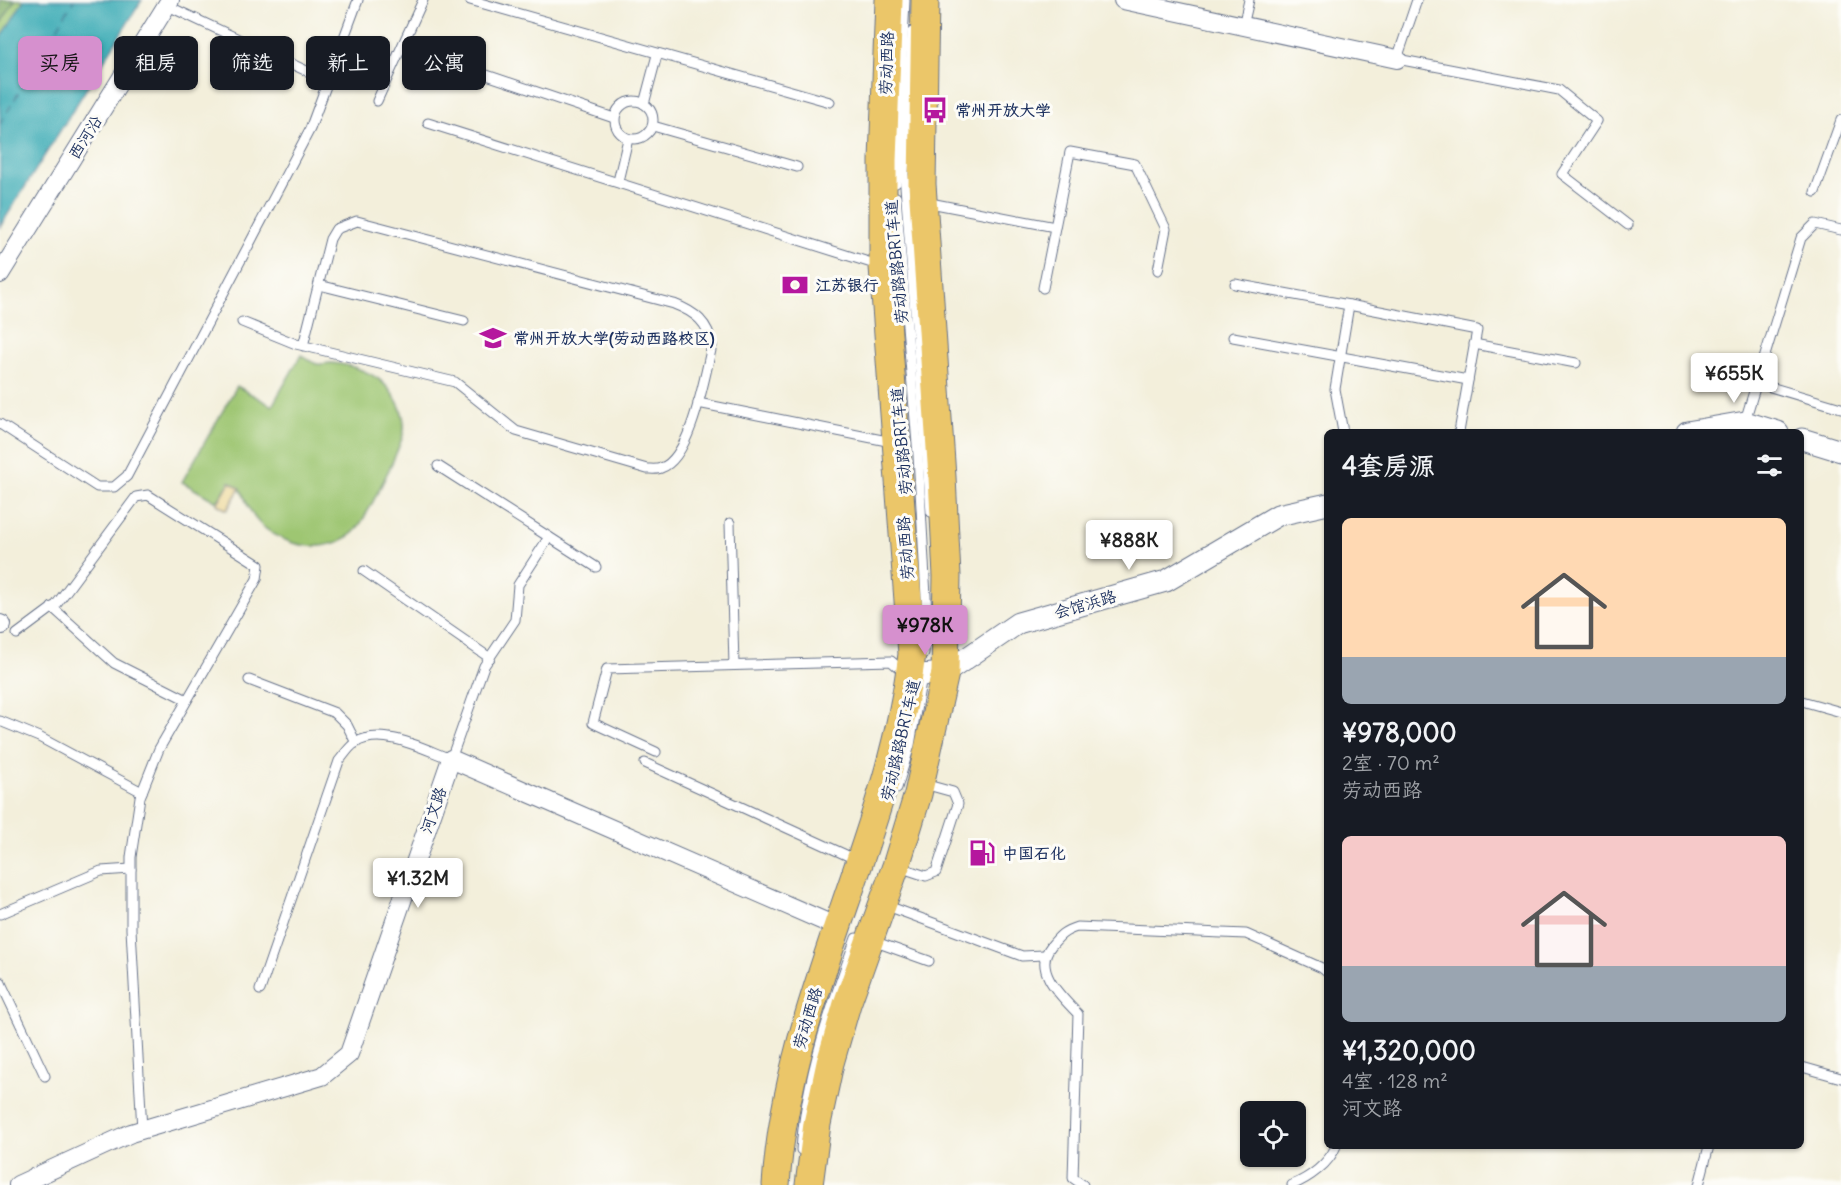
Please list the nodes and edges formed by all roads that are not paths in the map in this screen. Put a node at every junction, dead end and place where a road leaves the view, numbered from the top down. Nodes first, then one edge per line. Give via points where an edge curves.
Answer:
1 (358, 0) edge
2 (423, 0) edge
3 (470, 0) edge
4 (889, 0) edge
5 (905, 0) edge
6 (914, 0) edge
7 (925, 0) edge
8 (1123, 0) edge
9 (1249, 0) edge
10 (1417, 0) edge
11 (169, 3) edge
12 (1243, 26) junction
13 (345, 36) edge
14 (408, 36) edge
15 (402, 50) edge
16 (657, 55) junction
17 (1397, 59) junction
18 (306, 70) edge
19 (486, 74) edge
20 (325, 90) edge
21 (377, 101) dead end
22 (830, 102) dead end
23 (644, 104) junction
24 (614, 118) junction
25 (1841, 120) edge
26 (428, 123) dead end
27 (653, 126) junction
28 (628, 139) junction
29 (797, 167) dead end
30 (618, 181) junction
31 (1815, 192) dead end
32 (923, 201) junction
33 (1628, 225) dead end
34 (1055, 227) junction
35 (1841, 230) edge
36 (883, 267) junction
37 (1158, 270) dead end
38 (0, 274) edge
39 (1235, 284) dead end
40 (319, 285) junction
41 (1043, 288) dead end
42 (1349, 305) junction
43 (464, 321) dead end
44 (242, 322) dead end
45 (1233, 337) dead end
46 (1474, 344) junction
47 (303, 346) junction
48 (1341, 356) junction
49 (1576, 363) dead end
50 (1468, 380) junction
51 (1756, 383) junction
52 (698, 403) junction
53 (1841, 408) edge
54 (0, 424) edge
55 (1743, 427) edge
56 (1342, 429) edge
57 (1460, 429) edge
58 (1721, 429) edge
59 (1804, 440) edge
60 (897, 444) junction
61 (1841, 451) edge
62 (438, 466) dead end
63 (1324, 505) edge
64 (730, 523) dead end
65 (549, 537) junction
66 (597, 567) dead end
67 (364, 571) dead end
68 (52, 607) junction
69 (6, 627) edge
70 (490, 658) junction
71 (734, 665) junction
72 (927, 675) junction
73 (249, 680) dead end
74 (187, 700) junction
75 (1804, 702) edge
76 (1841, 712) edge
77 (0, 721) edge
78 (356, 743) junction
79 (656, 752) dead end
80 (451, 759) junction
81 (645, 763) dead end
82 (913, 790) junction
83 (142, 792) junction
84 (893, 798) dead end
85 (859, 861) junction
86 (896, 866) junction
87 (131, 868) junction
88 (883, 904) junction
89 (0, 914) edge
90 (855, 927) junction
91 (1044, 955) junction
92 (929, 960) dead end
93 (1324, 970) edge
94 (0, 981) edge
95 (260, 990) dead end
96 (1804, 1068) edge
97 (45, 1076) dead end
98 (1841, 1078) edge
99 (142, 1130) junction
100 (1335, 1149) edge
101 (1708, 1149) edge
102 (800, 1157) dead end
103 (18, 1185) edge
104 (776, 1185) edge
105 (787, 1185) edge
106 (809, 1185) edge
107 (1083, 1185) edge
108 (1292, 1185) edge
109 (1699, 1185) edge

1 - 13 lane
2 - 14 lane
3 - 16 lane
4 - 36 main road, 劳动西路 via 882,160
5 - 72 lane, 劳动路BRT车道 via 896,194 918,455
6 - 72 lane, 劳动路路BRT车道 via 904,174 934,561 935,631
7 - 32 main road, 劳动西路
8 - 12 street
9 - 12 lane
10 - 17 lane
11 - 18 lane
11 - 38 street, 西河沿
12 - 17 street
15 - 21 lane
16 - 22 lane
16 - 23 lane
17 - 33 lane via 1559,90 1597,121 1562,174
19 - 24 lane
20 - 54 lane via 310,129 127,476 114,487 97,488
23 - 24 lane via 625,103
23 - 27 lane via 652,113
24 - 28 lane via 617,130
25 - 31 lane
26 - 30 lane
27 - 28 lane via 645,136
27 - 29 lane
28 - 30 lane
30 - 36 lane
32 - 34 lane
32 - 72 main road, 劳动西路 via 947,576
34 - 37 lane via 1070,152 1135,164 1166,229
34 - 41 lane
35 - 51 lane via 1815,224 1801,238
36 - 60 main road, 劳动西路
39 - 42 lane
40 - 43 lane
40 - 47 lane
40 - 52 lane via 330,239 336,229 357,221 674,304 700,318 710,333 712,346
42 - 46 lane via 1477,330
42 - 48 lane
44 - 47 lane
45 - 48 lane
46 - 49 lane
46 - 50 lane
47 - 52 lane via 455,382 516,430 647,469 661,468 670,462 692,431
48 - 50 lane
48 - 56 lane via 1335,389
50 - 57 lane
51 - 53 lane
51 - 55 lane
52 - 60 lane
55 - 58 street
59 - 61 street
60 - 72 main road, 劳动西路 via 912,628
62 - 65 lane
63 - 72 street, 会馆浜路 via 1278,515 1166,581 1018,623
64 - 71 lane
65 - 66 lane
65 - 70 lane via 518,585 515,620
67 - 70 lane
68 - 69 lane
68 - 74 lane via 114,663
68 - 74 lane via 136,496 148,495 259,565 257,579
70 - 80 lane
71 - 72 lane via 891,661
71 - 79 lane via 608,669 593,723
72 - 82 main road, 劳动西路
72 - 84 lane, 劳动路BRT车道
72 - 85 main road, 劳动西路 via 903,714 880,804
73 - 78 lane via 335,713
74 - 83 lane via 159,749
75 - 76 lane
77 - 83 lane via 39,737
78 - 80 lane via 377,737 398,740
78 - 95 lane via 339,761
80 - 90 street
80 - 99 street, 河文路 via 349,1054 322,1076
81 - 85 lane
82 - 86 main road, 劳动西路
82 - 86 lane via 953,792 958,804 936,872 926,876
83 - 87 lane
85 - 90 main road, 劳动西路
86 - 88 main road, 劳动西路
87 - 89 lane via 101,871
87 - 99 lane
88 - 90 main road, 劳动西路
88 - 91 lane via 1022,956
90 - 92 lane
90 - 102 lane via 812,1072
90 - 104 main road, 劳动西路 via 795,1057
90 - 105 lane via 815,1018 788,1149
90 - 106 main road, 劳动西路 via 847,1004 817,1124
91 - 93 lane via 1062,932 1077,927 1246,934
91 - 107 lane via 1049,978 1078,1014 1073,1178
94 - 97 lane
96 - 98 lane
99 - 103 street, 河文路
100 - 108 lane via 1307,1179
101 - 109 lane

